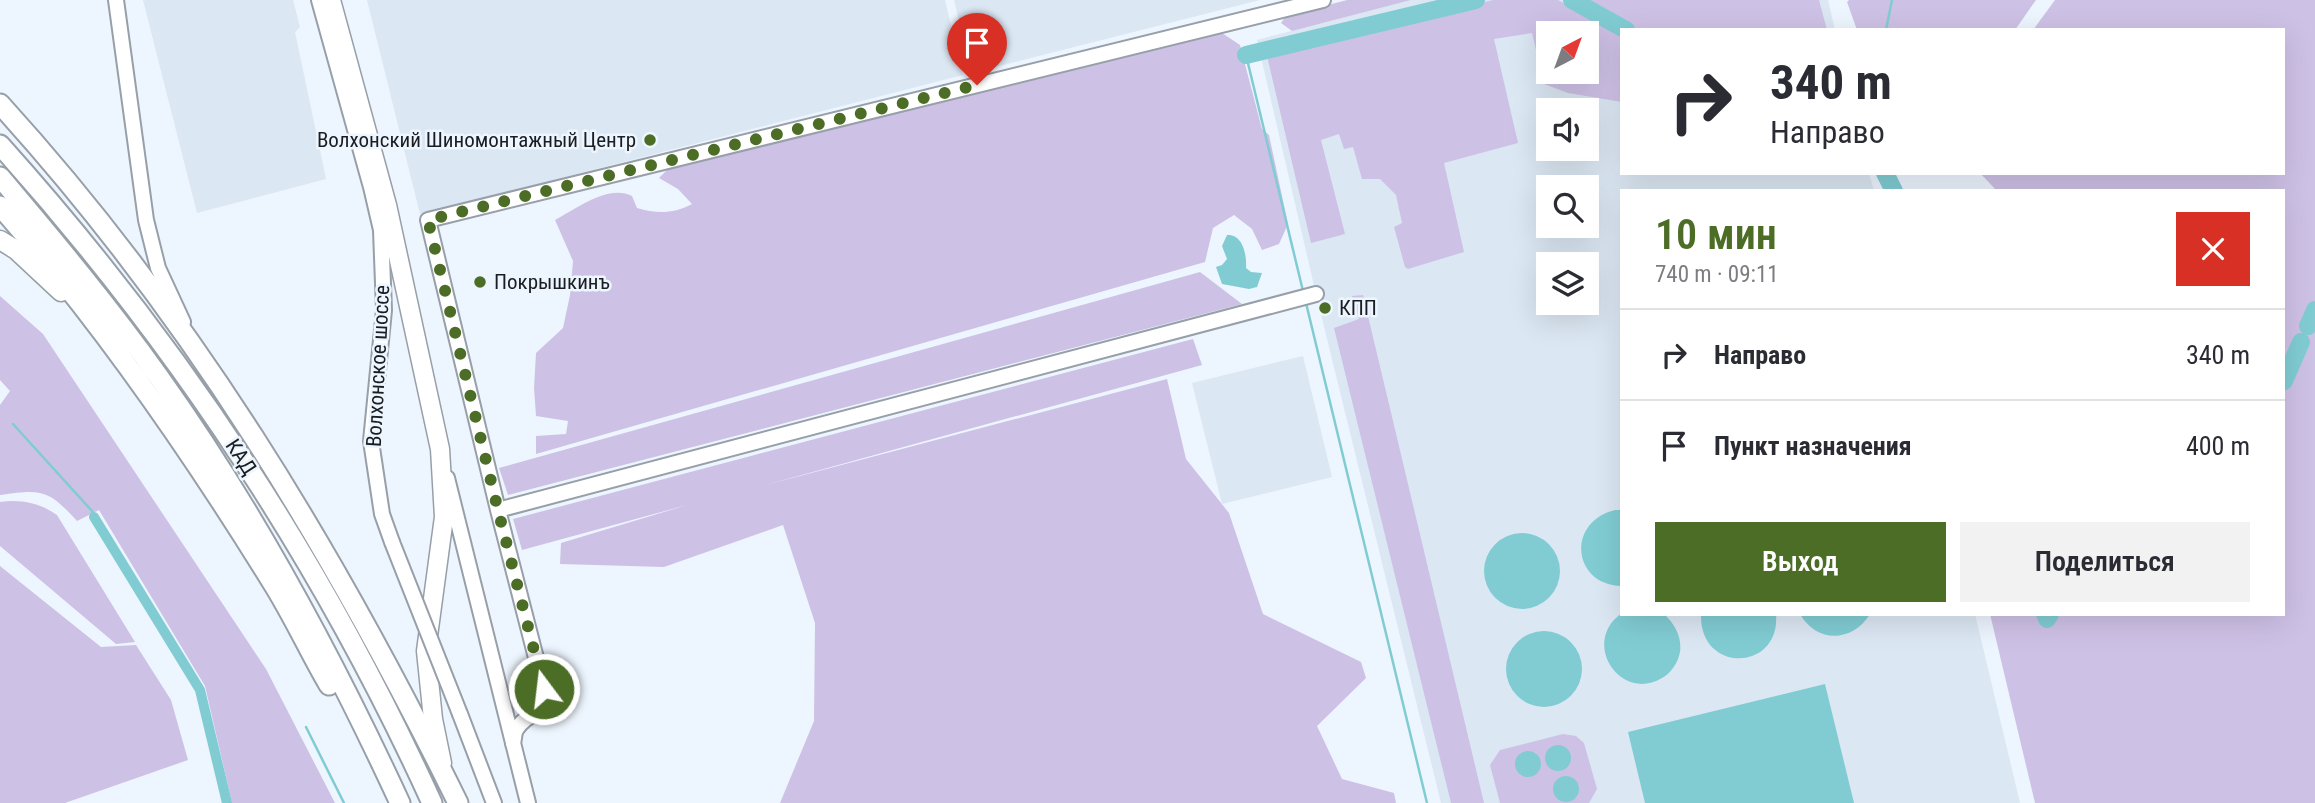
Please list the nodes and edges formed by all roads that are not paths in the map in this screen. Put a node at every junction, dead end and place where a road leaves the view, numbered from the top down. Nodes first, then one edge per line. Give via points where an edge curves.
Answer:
1 (116, 0) edge
2 (319, 0) edge
3 (331, 0) edge
4 (1323, 0) edge
5 (0, 104) edge
6 (0, 145) edge
7 (0, 177) edge
8 (0, 206) edge
9 (0, 240) edge
10 (1316, 294) dead end
11 (108, 342) junction
12 (202, 357) junction
13 (440, 449) junction
14 (498, 510) junction
15 (502, 701) junction
16 (534, 714) junction
17 (513, 744) junction
18 (446, 780) junction
19 (400, 803) edge
20 (432, 803) edge
21 (458, 803) edge
22 (494, 803) edge
23 (528, 803) edge

1 - 12 street via 150,240 166,289
2 - 22 street, Волхонское шоссе, bridge via 381,230 384,310 371,441 380,502
3 - 13 main road, Волхонское шоссе via 387,205
4 - 14 street via 428,220
5 - 12 highway via 73,189
6 - 20 highway, КАД via 94,256 243,458 362,661
7 - 19 highway, КАД via 159,377 222,473 307,614
8 - 11 highway
9 - 11 main road via 43,273
10 - 14 street
11 - 19 highway via 274,585
12 - 18 highway via 338,573
13 - 15 street, Волхонское шоссе
13 - 18 main road via 444,517 426,651 433,719
14 - 16 street via 544,689 545,698
15 - 16 street via 520,713
15 - 17 street, Волхонское шоссе
16 - 17 street via 515,732
17 - 23 street, Волхонское шоссе
18 - 21 highway

